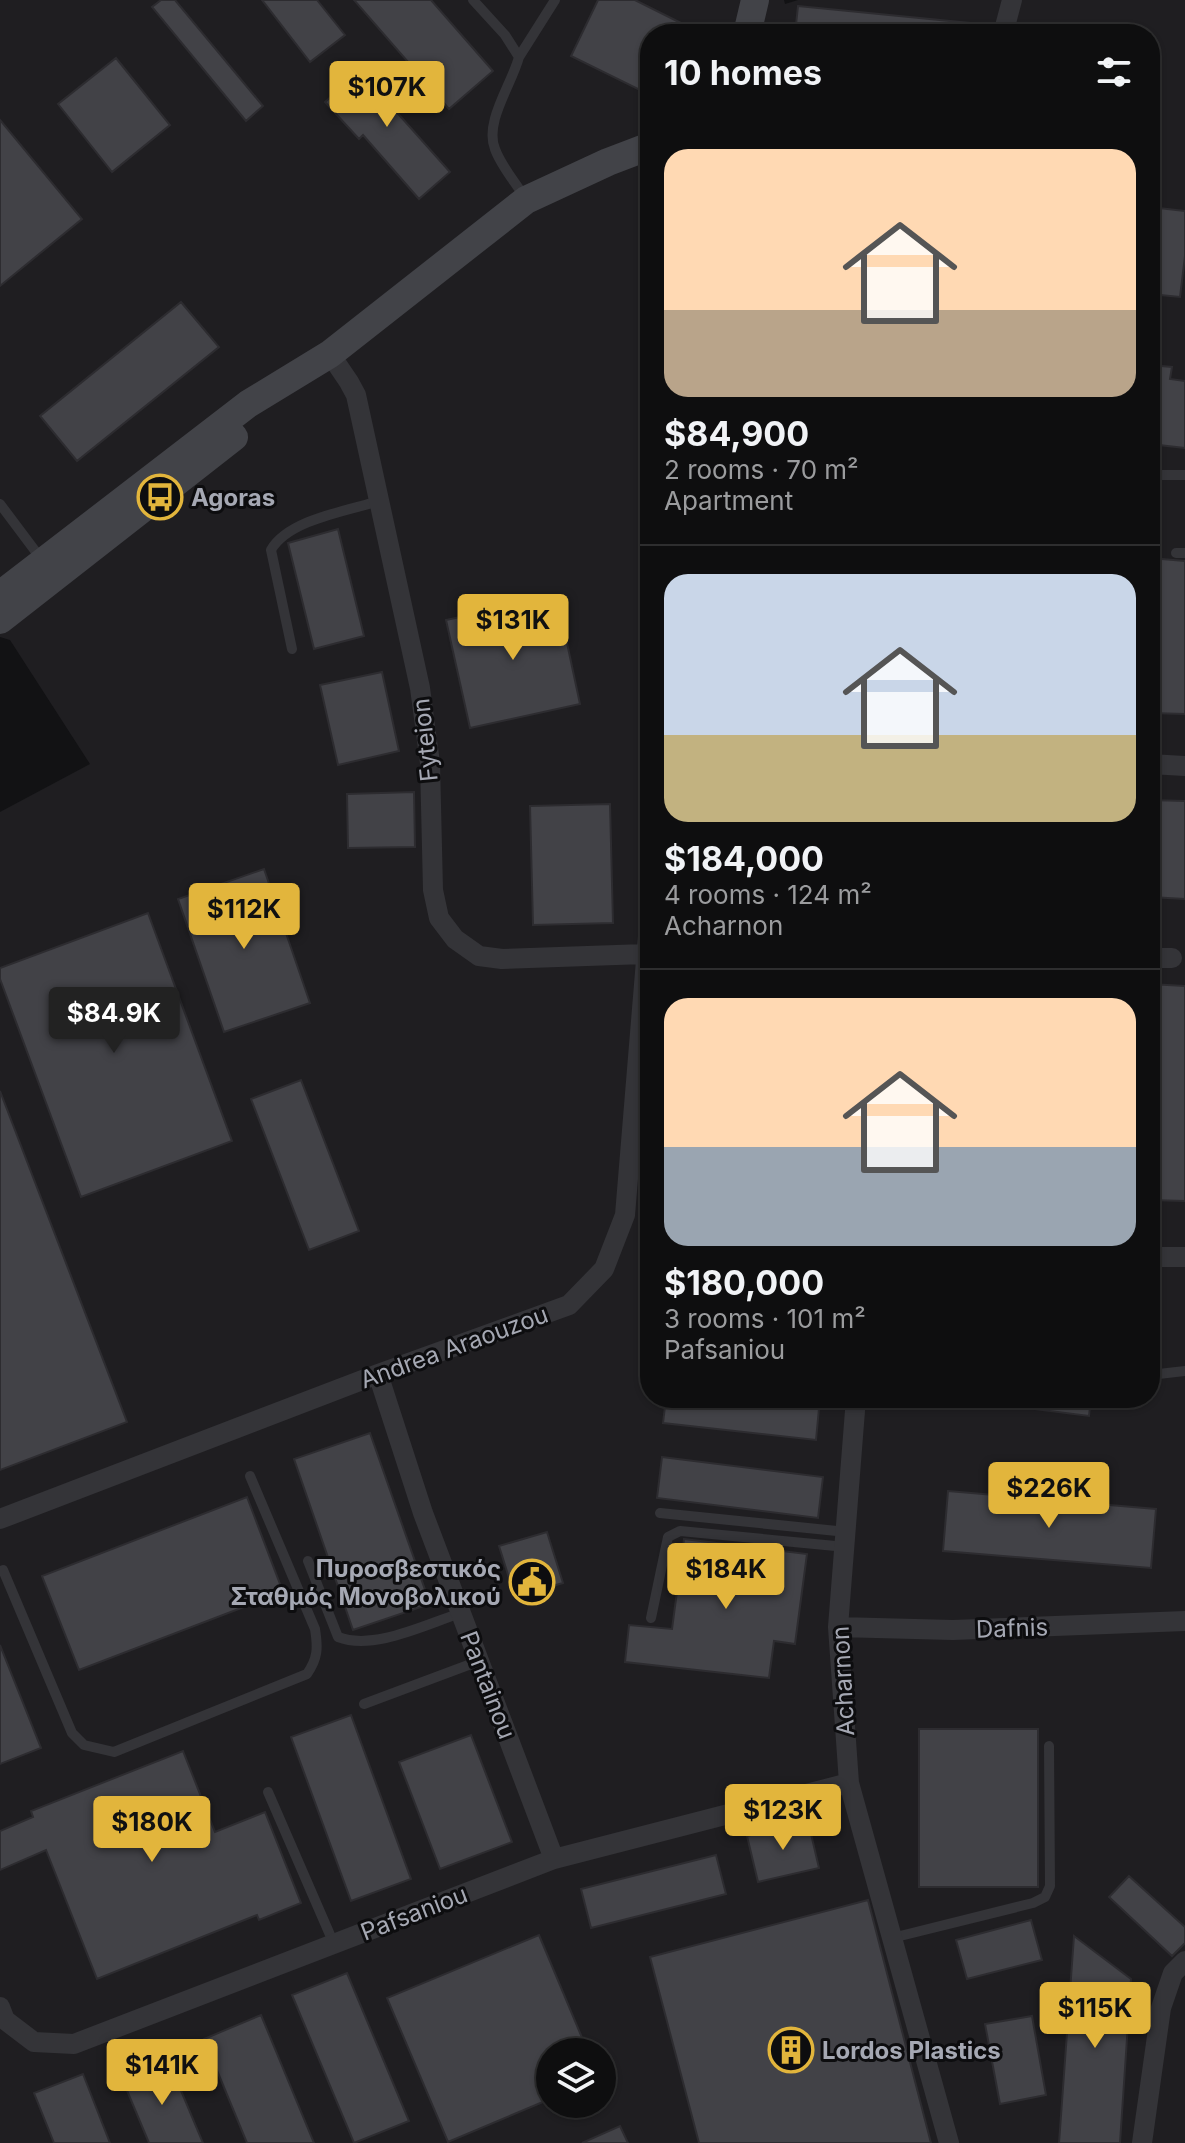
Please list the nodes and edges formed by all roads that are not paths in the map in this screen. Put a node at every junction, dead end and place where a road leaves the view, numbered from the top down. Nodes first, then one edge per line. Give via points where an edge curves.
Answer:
1 (473, 0) edge
2 (555, 0) edge
3 (755, 0) edge
4 (1012, 0) edge
5 (749, 24) edge
6 (1006, 24) edge
7 (519, 57) junction
8 (640, 150) edge
9 (526, 200) junction
10 (330, 354) junction
11 (290, 380) junction
12 (1160, 475) edge
13 (1185, 475) edge
14 (379, 501) junction
15 (0, 504) edge
16 (43, 561) junction
17 (0, 595) edge
18 (0, 620) edge
19 (292, 649) dead end
20 (1160, 765) edge
21 (1185, 766) edge
22 (640, 954) edge
23 (1160, 958) edge
24 (1172, 958) dead end
25 (640, 1019) edge
26 (1160, 1257) edge
27 (1185, 1257) edge
28 (1185, 1371) edge
29 (378, 1374) junction
30 (1160, 1374) edge
31 (855, 1408) edge
32 (250, 1476) dead end
33 (660, 1513) dead end
34 (0, 1519) edge
35 (846, 1539) junction
36 (308, 1561) dead end
37 (3, 1570) dead end
38 (461, 1613) junction
39 (651, 1618) dead end
40 (1185, 1621) edge
41 (838, 1627) junction
42 (479, 1661) junction
43 (364, 1704) dead end
44 (1049, 1746) dead end
45 (849, 1783) junction
46 (268, 1792) dead end
47 (554, 1859) junction
48 (892, 1938) junction
49 (334, 1944) junction
50 (1185, 1961) edge
51 (0, 2007) edge
52 (949, 2143) edge
53 (1142, 2143) edge

1 - 7 lane
2 - 7 lane
3 - 5 main road
4 - 6 street
7 - 9 lane via 493,131 494,148
8 - 9 main road
9 - 10 main road
10 - 11 main road
10 - 14 street, Fyteion via 356,395
11 - 16 main road via 248,404
11 - 18 main road via 247,427
12 - 13 lane
14 - 19 lane via 278,537 271,550
14 - 22 street, Fyteion via 420,688 439,918 455,939 479,956
15 - 16 lane
16 - 17 main road
20 - 21 street
23 - 24 street
25 - 29 street, Andrea Araouzou via 625,1215 604,1269 569,1305
26 - 27 street
28 - 30 lane
29 - 34 street, Andrea Araouzou
29 - 38 street, Pantainou
31 - 35 street, Acharnon
32 - 37 lane via 315,1629 315,1663 307,1674 114,1752 84,1745 72,1733
33 - 35 lane
35 - 39 lane via 671,1533
35 - 41 street, Acharnon
36 - 38 lane via 338,1637 348,1641 378,1640
38 - 42 street, Pantainou
40 - 41 street, Dafnis via 953,1630
41 - 45 street, Acharnon
42 - 43 lane
42 - 47 street, Pantainou
44 - 48 lane via 1050,1886 1045,1897
45 - 47 street, Pafsaniou
45 - 48 street, Acharnon
46 - 49 lane
47 - 49 street, Pafsaniou
48 - 52 street, Acharnon
49 - 51 street, Pafsaniou via 74,2044 34,2042 5,2020
50 - 53 street via 1173,1973 1161,2008

